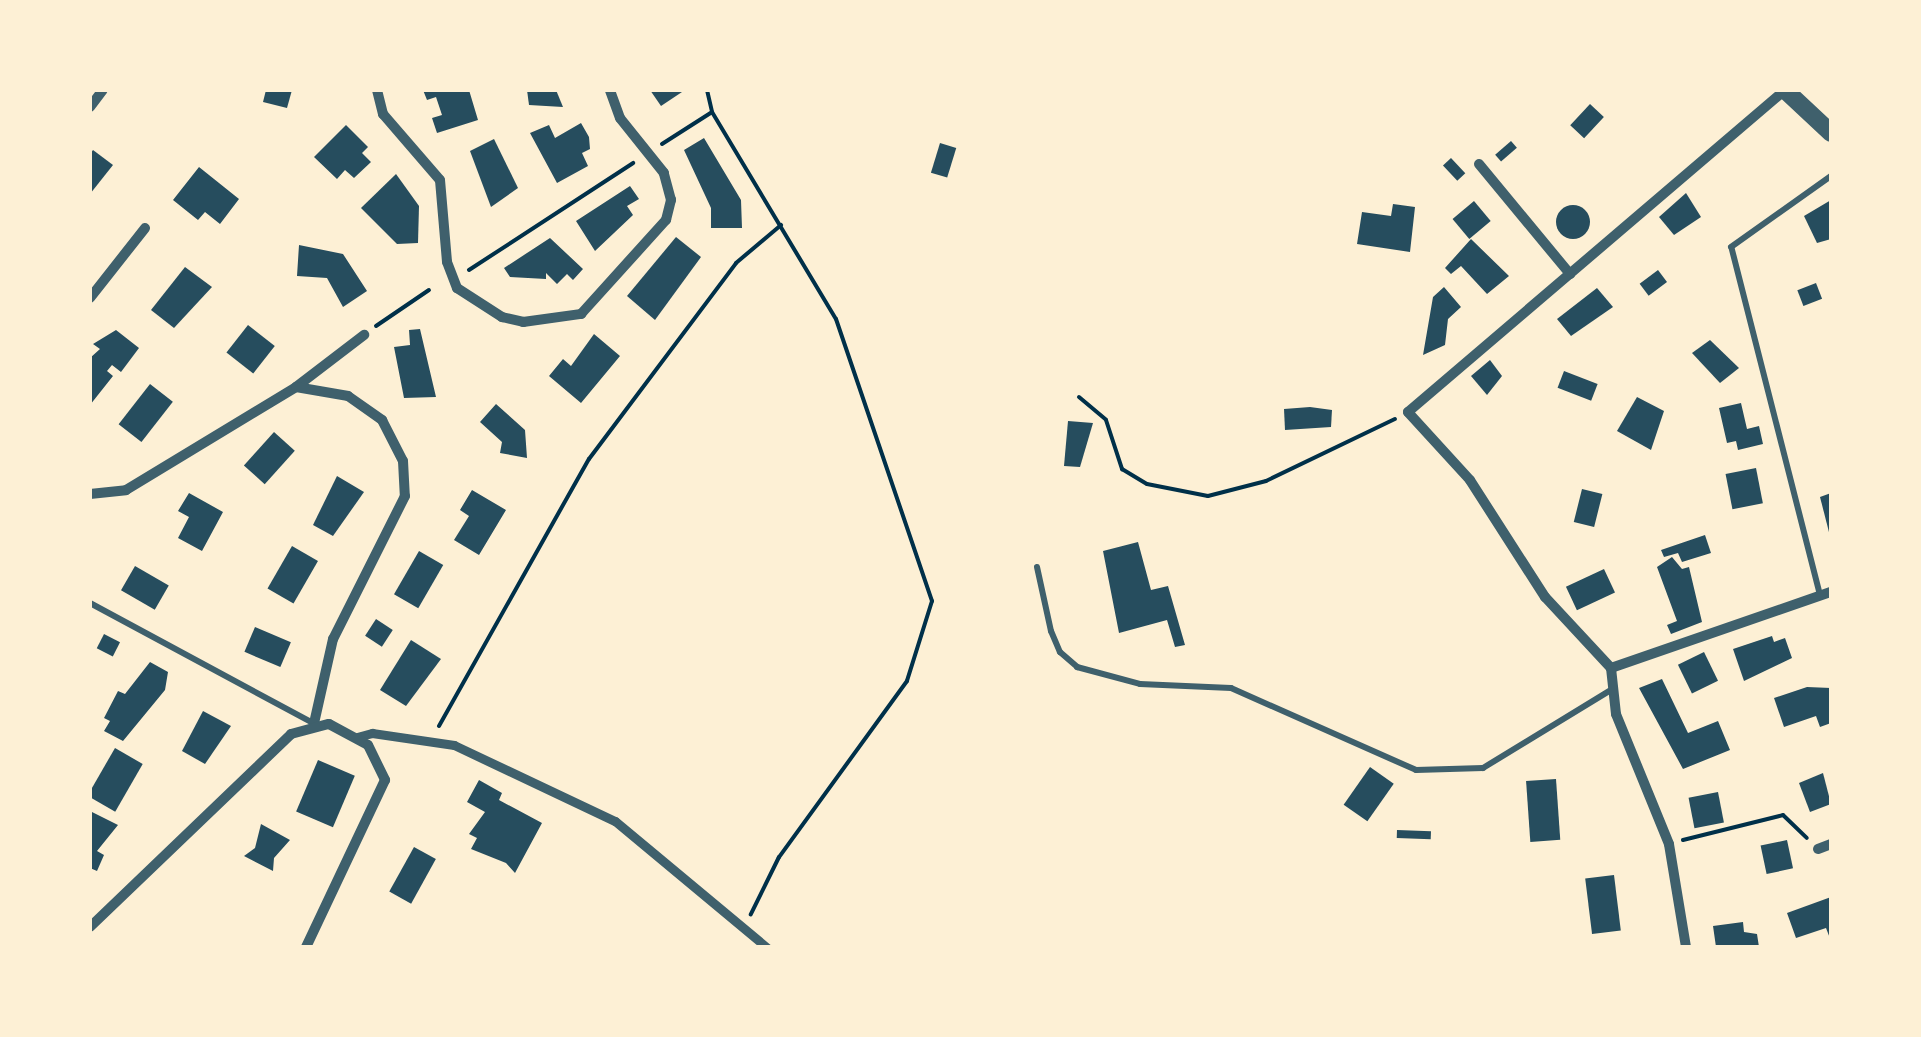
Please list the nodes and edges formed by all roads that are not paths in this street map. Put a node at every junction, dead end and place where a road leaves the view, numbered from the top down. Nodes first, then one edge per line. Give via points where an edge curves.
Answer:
1 (102, 90) edge
2 (377, 90) edge
3 (610, 90) edge
4 (1785, 90) edge
5 (90, 107) edge
6 (1831, 134) edge
7 (1479, 164) dead end
8 (1831, 176) edge
9 (145, 228) dead end
10 (1570, 274) junction
11 (90, 298) edge
12 (364, 334) road end
13 (296, 387) junction
14 (90, 494) edge
15 (1036, 567) dead end
16 (1825, 594) edge
17 (90, 603) edge
18 (1611, 668) junction
19 (1611, 690) junction
20 (314, 723) junction
21 (357, 737) junction
22 (1831, 844) edge
23 (1818, 849) road end
24 (90, 927) edge
25 (306, 947) edge
26 (766, 947) edge
27 (1686, 947) edge

1 - 5 street
2 - 3 street via 383,114 446,193 447,262 457,288 523,322 581,314 666,220 664,173 620,118
4 - 6 street
4 - 10 street
7 - 10 street
8 - 16 lane via 1732,247
9 - 11 street
10 - 18 street via 1408,412 1470,480 1545,597
12 - 13 street
13 - 14 street via 126,490
13 - 20 street via 348,396 370,409 393,433 406,483 402,508 333,639
15 - 19 lane via 1060,652 1077,667 1140,684 1231,688 1416,770 1484,768
16 - 18 street
17 - 20 lane
18 - 19 street
19 - 27 street via 1669,844
20 - 21 street
20 - 24 street via 291,734
21 - 25 street via 383,768 381,800
21 - 26 street via 372,732 454,746 615,821
22 - 23 street

